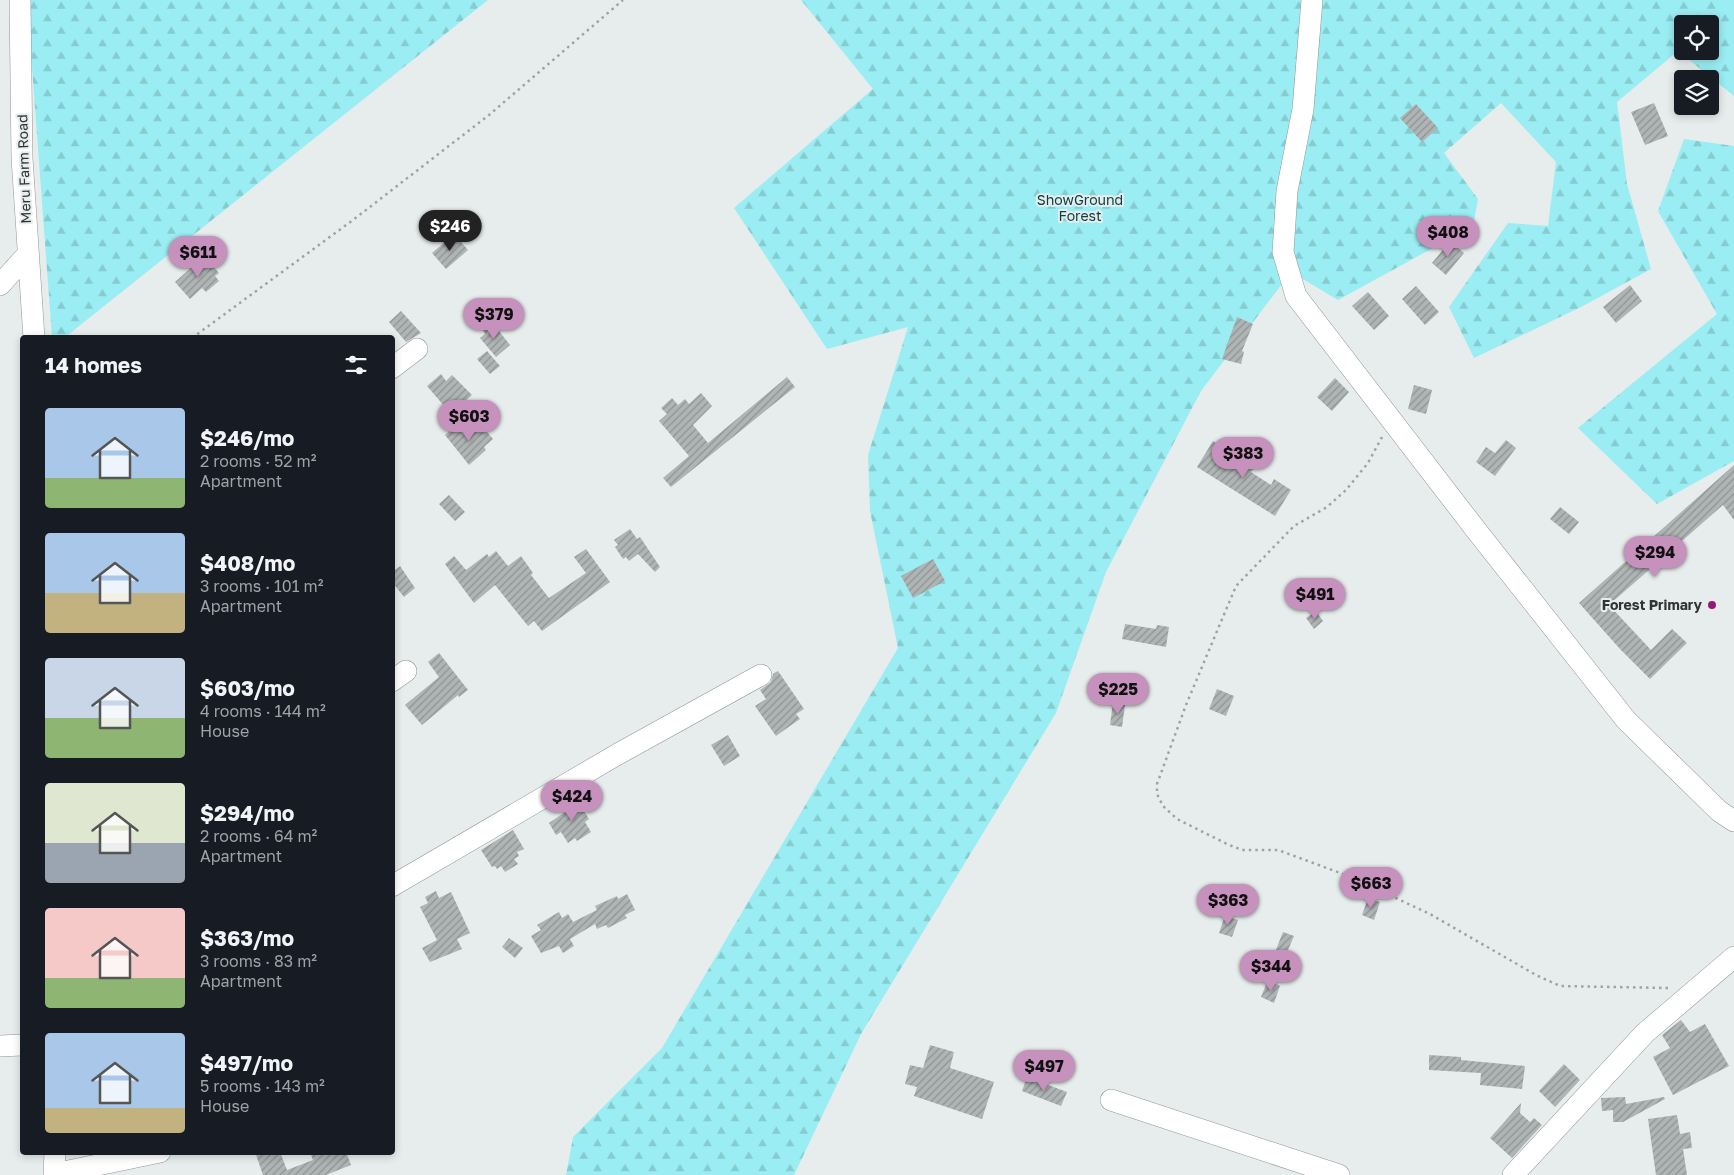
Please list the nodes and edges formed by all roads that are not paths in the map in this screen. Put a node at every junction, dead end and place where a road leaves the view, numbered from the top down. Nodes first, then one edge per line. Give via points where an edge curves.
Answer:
1 (20, 0) edge
2 (1312, 0) edge
3 (27, 255) junction
4 (0, 285) edge
5 (34, 335) edge
6 (417, 349) dead end
7 (395, 366) edge
8 (761, 675) dead end
9 (1734, 821) edge
10 (395, 884) edge
11 (1734, 957) edge
12 (20, 1045) edge
13 (0, 1046) edge
14 (1110, 1100) dead end
15 (55, 1155) edge
16 (146, 1155) edge
17 (54, 1174) edge
18 (1339, 1175) edge
19 (1513, 1175) edge

1 - 3 street, Meru Farm Road
2 - 9 street via 1303,109 1287,191 1283,252 1296,296 1626,720 1719,811
3 - 4 street
3 - 5 street, Meru Farm Road
6 - 7 street
8 - 10 street
11 - 19 street via 1645,1033
12 - 13 street
14 - 18 street
15 - 17 street
16 - 17 street

